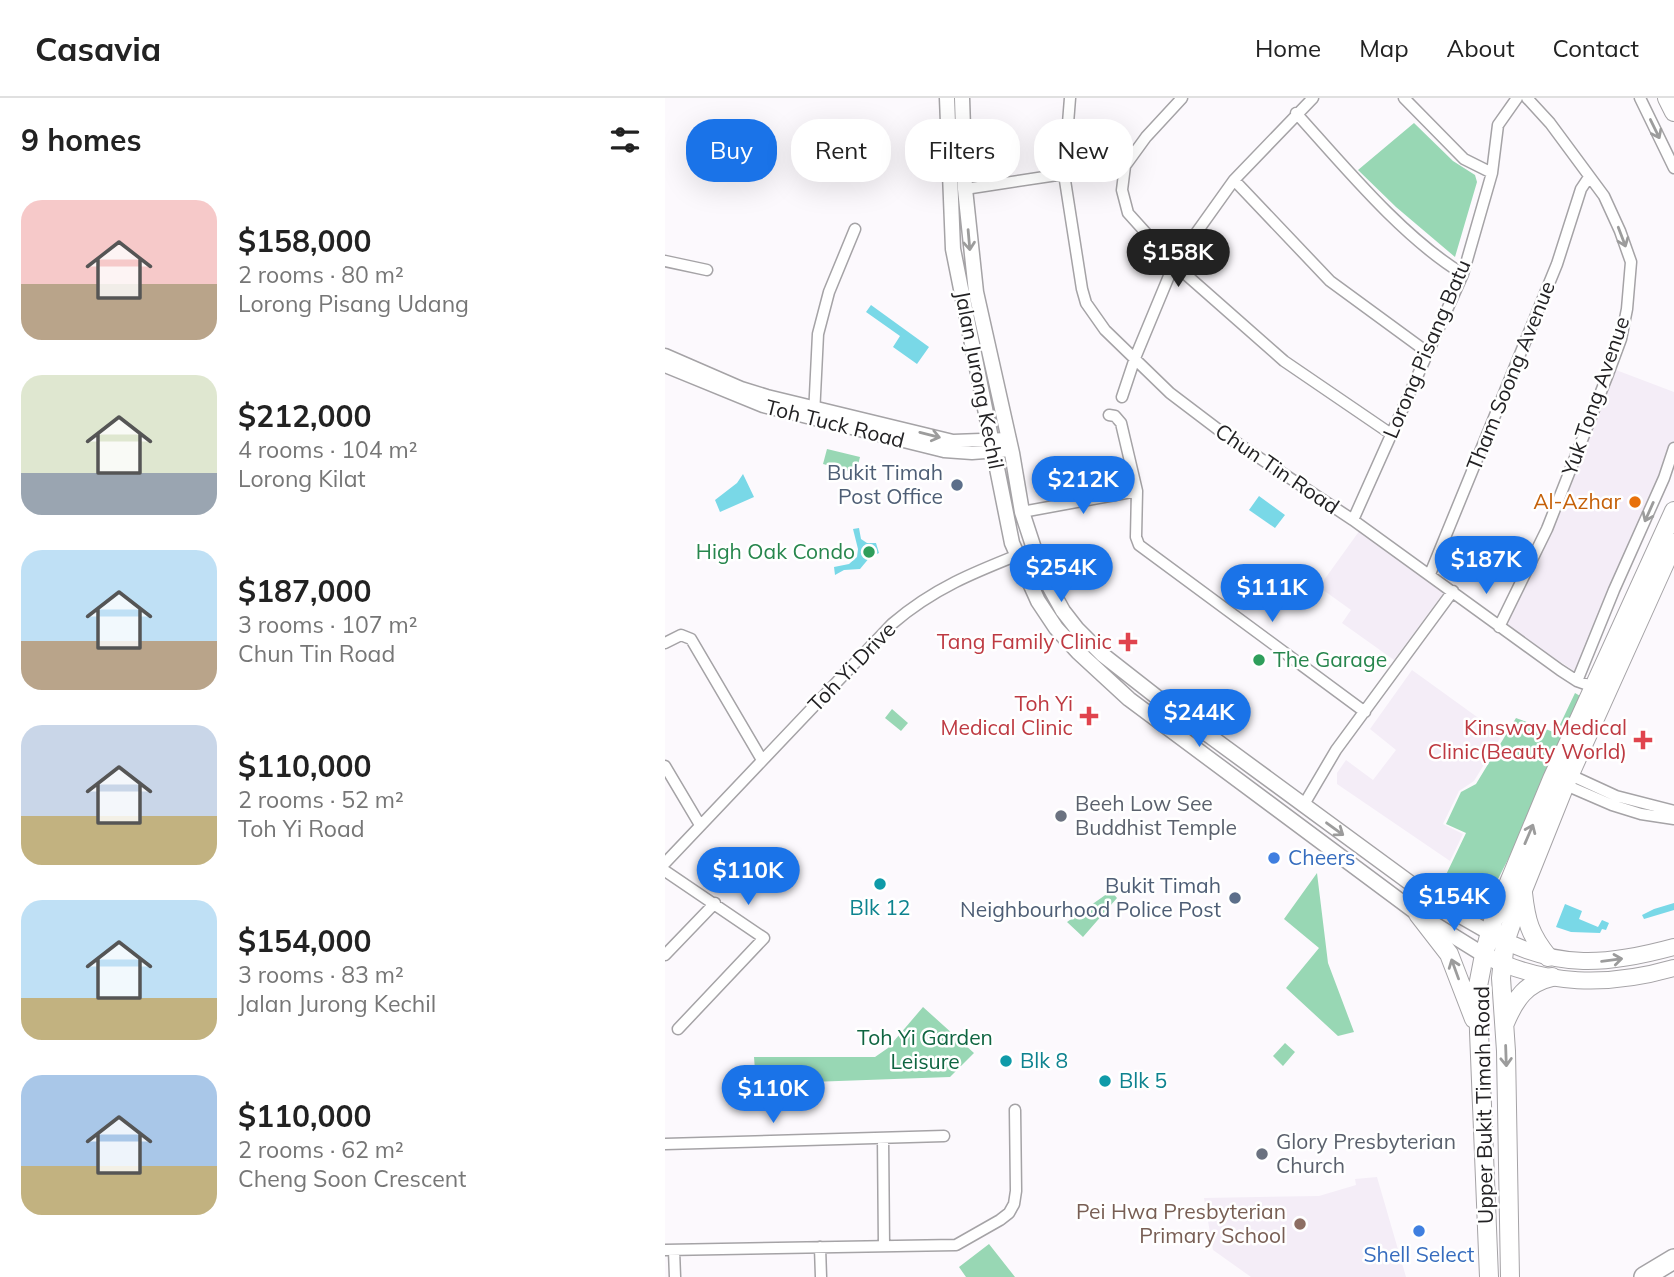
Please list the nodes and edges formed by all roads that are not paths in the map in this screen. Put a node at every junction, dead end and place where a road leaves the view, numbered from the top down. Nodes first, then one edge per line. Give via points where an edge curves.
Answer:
1 (947, 98) edge
2 (963, 98) edge
3 (1070, 98) edge
4 (1182, 98) edge
5 (1313, 98) edge
6 (1404, 98) edge
7 (1517, 98) edge
8 (1527, 98) edge
9 (1640, 98) edge
10 (1667, 98) edge
11 (1674, 112) edge
12 (1296, 113) junction
13 (1068, 119) edge
14 (1674, 168) edge
15 (1492, 173) junction
16 (1589, 177) junction
17 (1034, 179) edge
18 (1234, 180) junction
19 (1065, 182) edge
20 (965, 189) junction
21 (855, 229) dead end
22 (665, 261) edge
23 (1174, 264) junction
24 (707, 270) dead end
25 (1463, 274) junction
26 (1427, 352) junction
27 (665, 355) edge
28 (1135, 358) junction
29 (665, 366) edge
30 (1122, 397) dead end
31 (815, 412) junction
32 (1109, 415) dead end
33 (1391, 434) junction
34 (1010, 445) junction
35 (993, 446) junction
36 (1674, 448) edge
37 (1137, 491) junction
38 (1674, 511) edge
39 (1022, 512) junction
40 (1353, 520) junction
41 (1674, 543) edge
42 (1033, 550) junction
43 (1016, 556) junction
44 (1430, 574) junction
45 (1453, 591) junction
46 (1499, 627) junction
47 (665, 643) edge
48 (1577, 681) junction
49 (1594, 687) junction
50 (1365, 712) junction
51 (762, 760) junction
52 (665, 766) edge
53 (1561, 777) junction
54 (1303, 806) junction
55 (1674, 811) edge
56 (1674, 819) edge
57 (700, 825) junction
58 (665, 863) edge
59 (665, 871) edge
60 (1514, 889) junction
61 (1436, 902) junction
62 (715, 904) junction
63 (1418, 914) junction
64 (1498, 938) junction
65 (1674, 947) edge
66 (665, 955) edge
67 (1484, 955) junction
68 (1548, 957) junction
69 (1501, 964) junction
70 (1674, 968) edge
71 (1552, 977) junction
72 (1505, 1023) junction
73 (678, 1029) dead end
74 (1479, 1032) junction
75 (1015, 1110) dead end
76 (944, 1136) dead end
77 (883, 1138) junction
78 (665, 1144) edge
79 (884, 1246) junction
80 (820, 1247) junction
81 (670, 1250) edge
82 (1674, 1259) edge
83 (675, 1277) edge
84 (821, 1277) edge
85 (1489, 1277) edge
86 (1510, 1277) edge
87 (1644, 1277) edge

1 - 35 main road, Jalan Jurong Kechil via 953,249
2 - 20 main road, Jalan Jurong Kechil
3 - 13 street, Chun Tin Road
4 - 23 street via 1125,166 1122,190 1128,213
5 - 12 street
6 - 15 street via 1464,159
7 - 15 street, Lorong Pisang Batu via 1498,125
8 - 16 street, Yuk Tong Avenue
9 -> 14 street
10 - 11 highway
12 - 18 street
12 - 25 street via 1416,239
15 - 25 street, Lorong Pisang Batu
16 - 44 street, Tham Soong Avenue
16 -> 46 street, Yuk Tong Avenue via 1604,196 1631,262 1621,338 1548,530
17 - 20 street
18 - 23 street
18 - 26 street via 1330,281
19 - 28 street, Chun Tin Road via 1086,303 1105,330
20 -> 34 main road, Jalan Jurong Kechil via 976,292
21 - 31 street via 829,292 818,334
22 - 24 street
23 - 28 street
23 - 33 street via 1284,361
25 - 26 street, Lorong Pisang Batu
26 - 33 street, Lorong Pisang Batu
27 - 31 street, Toh Tuck Road via 741,388
28 - 30 street
28 - 40 street, Chun Tin Road via 1170,393 1228,437
29 - 31 street, Toh Tuck Road via 763,406
31 - 35 street, Toh Tuck Road via 944,451 972,453
32 - 37 street via 1121,423
33 - 40 street, Lorong Pisang Batu
34 - 35 street, Toh Tuck Road
34 - 39 main road, Jalan Jurong Kechil
35 - 43 main road, Jalan Jurong Kechil
36 -> 48 street
37 - 39 street
37 - 50 street via 1139,545
38 - 49 highway, Upper Bukit Timah Road
39 - 42 main road, Jalan Jurong Kechil
40 - 44 street, Chun Tin Road
41 - 53 highway, Upper Bukit Timah Road
42 - 43 street, Toh Yi Drive
42 - 54 main road, Jalan Jurong Kechil via 1063,611 1103,655
43 - 51 street, Toh Yi Drive via 958,579 912,607
43 - 63 main road, Jalan Jurong Kechil via 1056,628 1129,699
44 - 45 street, Chun Tin Road
45 - 46 street, Chun Tin Road
45 - 50 street
46 - 48 street, Chun Tin Road
47 - 51 street via 681,635 691,639
48 - 49 street, Chun Tin Road
49 - 53 highway, Upper Bukit Timah Road
50 - 54 street
51 - 57 street, Toh Yi Drive
52 - 57 street
53 - 55 street
53 - 56 street via 1612,805
53 - 60 highway, Upper Bukit Timah Road
54 -> 61 main road, Jalan Jurong Kechil
57 - 58 street, Toh Yi Drive
59 - 62 street
60 - 61 highway via 1466,904
60 - 64 highway, Upper Bukit Timah Road
60 - 68 highway via 1529,929
61 - 64 main road, Jalan Jurong Kechil
62 - 66 street
62 - 73 street via 764,938
63 - 67 main road, Jalan Jurong Kechil
74 -> 63 highway via 1449,954
64 - 67 highway, Upper Bukit Timah Road
64 - 68 main road, Jalan Jurong Kechil
64 - 69 highway, Upper Bukit Timah Road
68 -> 65 main road, Jalan Jurong Kechil via 1588,963
67 - 69 main road, Jalan Jurong Kechil
67 - 74 highway, Upper Bukit Timah Road via 1478,986
69 - 71 main road, Jalan Jurong Kechil
69 - 72 highway, Upper Bukit Timah Road
70 - 71 main road, Jalan Jurong Kechil via 1606,981
71 - 72 highway via 1521,992
72 -> 86 highway, Upper Bukit Timah Road
74 - 85 highway, Upper Bukit Timah Road
75 - 79 street via 1016,1191 1009,1213 956,1245
76 - 77 street
77 - 78 street
77 - 79 street
79 - 80 street
80 - 81 street
80 - 84 street
81 - 83 street
82 - 87 highway

